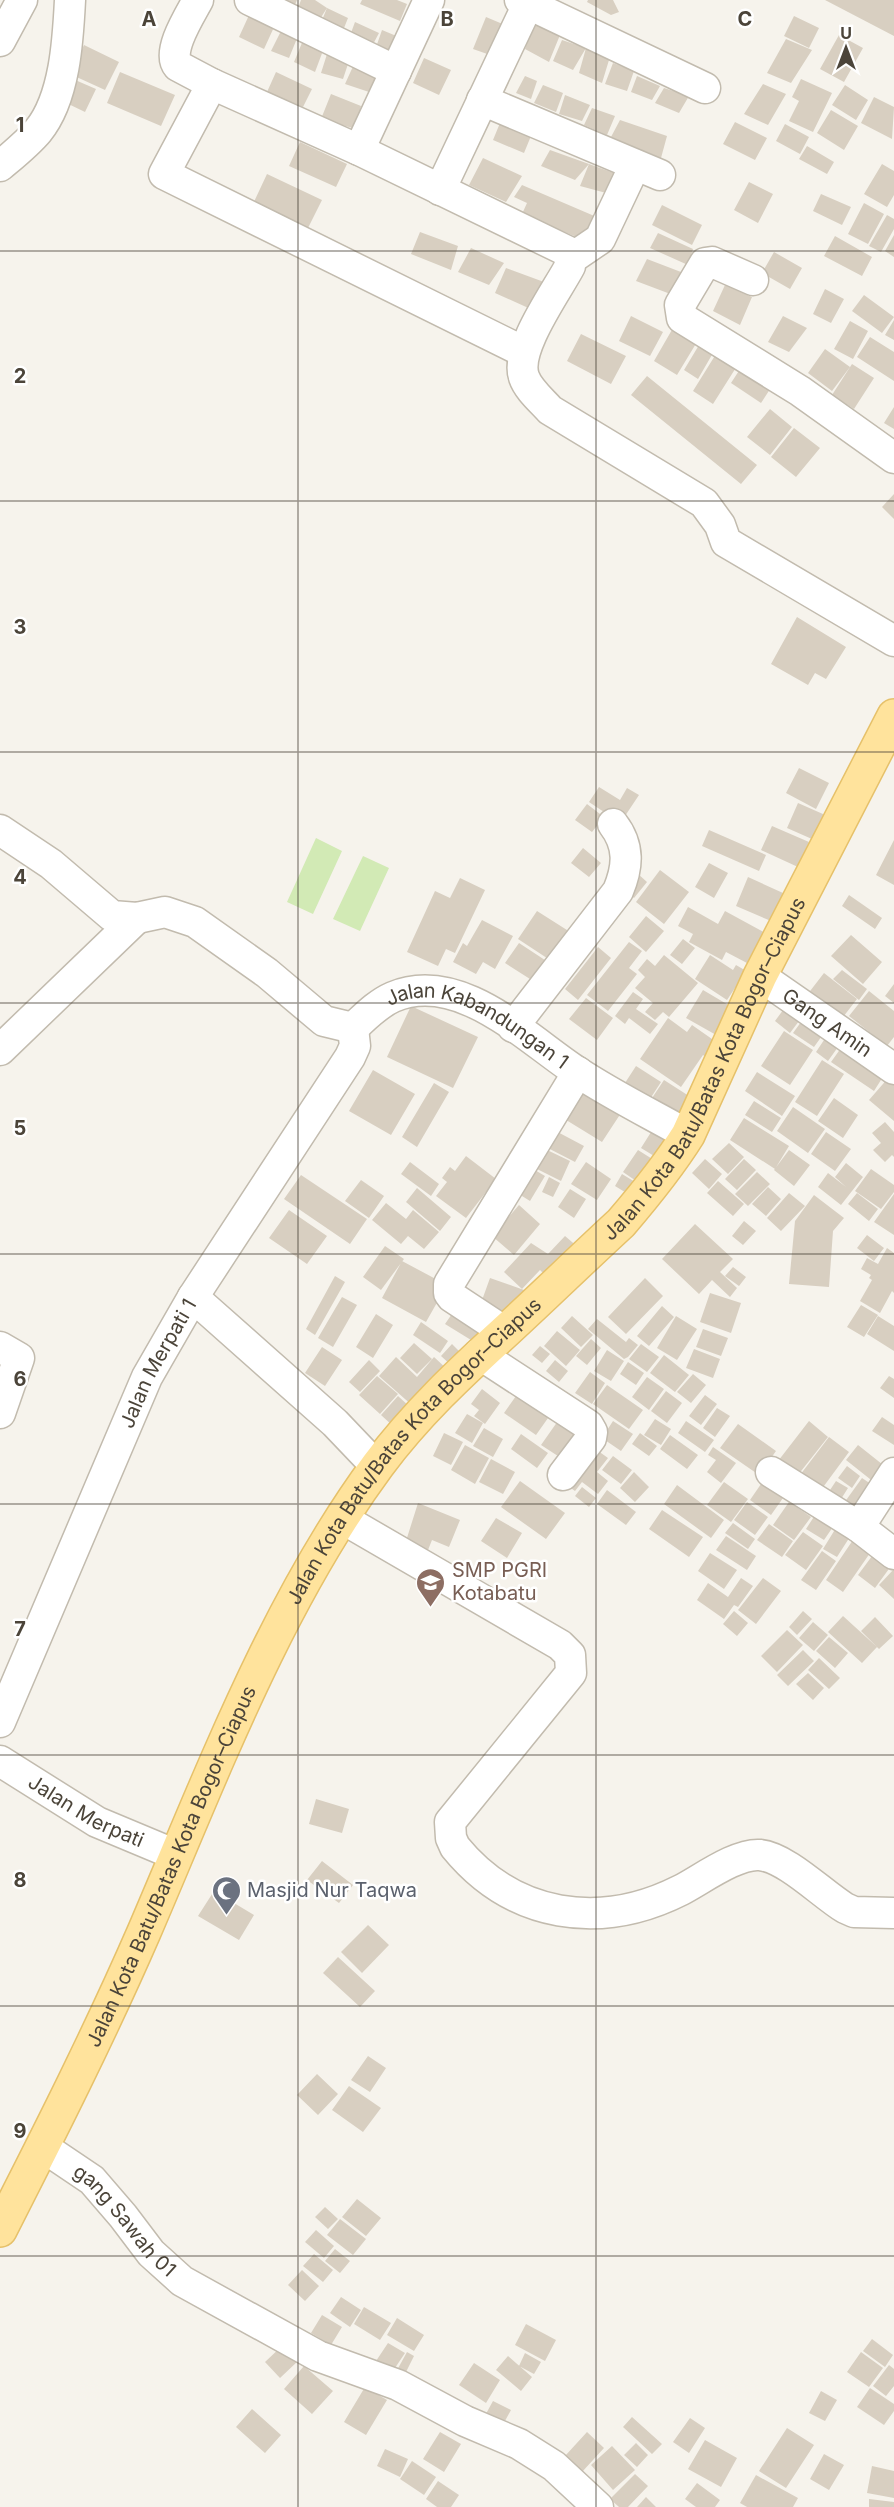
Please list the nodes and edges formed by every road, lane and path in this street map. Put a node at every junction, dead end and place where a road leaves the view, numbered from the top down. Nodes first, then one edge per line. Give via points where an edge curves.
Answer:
1 (22, 0) edge
2 (70, 0) edge
3 (198, 0) edge
4 (250, 0) edge
5 (429, 0) edge
6 (524, 2) edge
7 (0, 41) edge
8 (396, 71) junction
9 (212, 84) junction
10 (705, 88) dead end
11 (482, 100) junction
12 (359, 150) junction
13 (0, 166) edge
14 (440, 190) junction
15 (572, 258) junction
16 (753, 280) dead end
17 (524, 352) junction
18 (894, 458) edge
19 (894, 640) edge
20 (894, 716) edge
21 (613, 824) dead end
22 (0, 830) edge
23 (125, 917) junction
24 (760, 976) junction
25 (513, 1027) junction
26 (353, 1028) junction
27 (0, 1050) edge
28 (894, 1070) edge
29 (578, 1072) junction
30 (688, 1136) junction
31 (193, 1297) junction
32 (505, 1332) junction
33 (0, 1347) edge
34 (479, 1354) junction
35 (0, 1413) edge
36 (377, 1467) junction
37 (771, 1472) dead end
38 (894, 1473) edge
39 (563, 1474) dead end
40 (343, 1519) junction
41 (859, 1527) junction
42 (894, 1554) edge
43 (0, 1722) edge
44 (0, 1761) edge
45 (176, 1855) junction
46 (894, 1913) edge
47 (43, 2147) junction
48 (0, 2230) edge
49 (598, 2507) edge

1 - 7 street
2 - 13 street via 60,84 44,123
3 - 9 street via 173,57 178,66
4 - 8 street
5 - 8 street
6 - 10 street
6 - 11 street
8 - 12 street
9 - 12 street
9 - 17 street via 164,174
11 - 14 street
11 - 15 street via 648,170 600,239
12 - 14 street
14 - 15 street via 563,247
15 - 17 street
16 - 18 street via 705,262 680,305 681,315 687,323 800,391
17 - 19 street via 524,376 550,410 704,503 720,525 726,542
20 - 24 main road, Jalan Kota Batu/Batas Kota Bogor–Ciapus
21 - 25 street via 622,834 627,852 626,872 618,891
22 - 23 street
23 - 26 street, Jalan Kabandungan 1 via 165,912 195,922 267,973 324,1021
23 - 27 street
24 - 28 street, Gang Amin
24 - 30 main road, Jalan Kota Batu/Batas Kota Bogor–Ciapus
25 - 26 street, Jalan Kabandungan 1 via 459,997 423,991 394,996
25 - 29 street, Jalan Kabandungan 1
26 - 31 street, Jalan Merpati 1 via 355,1046 350,1057
29 - 30 street, Jalan Kabandungan 1
29 - 32 street via 449,1284 452,1297
30 - 32 main road, Jalan Kota Batu/Batas Kota Bogor–Ciapus via 621,1222
31 - 36 street
31 - 43 street, Jalan Merpati 1 via 136,1400
32 - 34 main road, Jalan Kota Batu/Batas Kota Bogor–Ciapus
33 - 35 street via 19,1358
34 - 36 main road, Jalan Kota Batu/Batas Kota Bogor–Ciapus via 413,1419
34 - 39 street via 588,1425 591,1438
36 - 40 main road, Jalan Kota Batu/Batas Kota Bogor–Ciapus
37 - 41 street
38 - 41 street
40 - 45 main road, Jalan Kota Batu/Batas Kota Bogor–Ciapus via 289,1608
40 - 46 street via 560,1645 570,1656 572,1673 450,1822 455,1846 501,1890 533,1906 576,1914 612,1910 657,1900 740,1858 759,1855 773,1859 844,1908
41 - 42 street
44 - 45 street, Jalan Merpati via 97,1822
45 - 47 main road, Jalan Kota Batu/Batas Kota Bogor–Ciapus
47 - 48 main road, Jalan Kota Batu/Batas Kota Bogor–Ciapus
47 - 49 street, gang Sawah 01 via 92,2180 158,2261 205,2296 318,2356 398,2385 519,2444 554,2466

